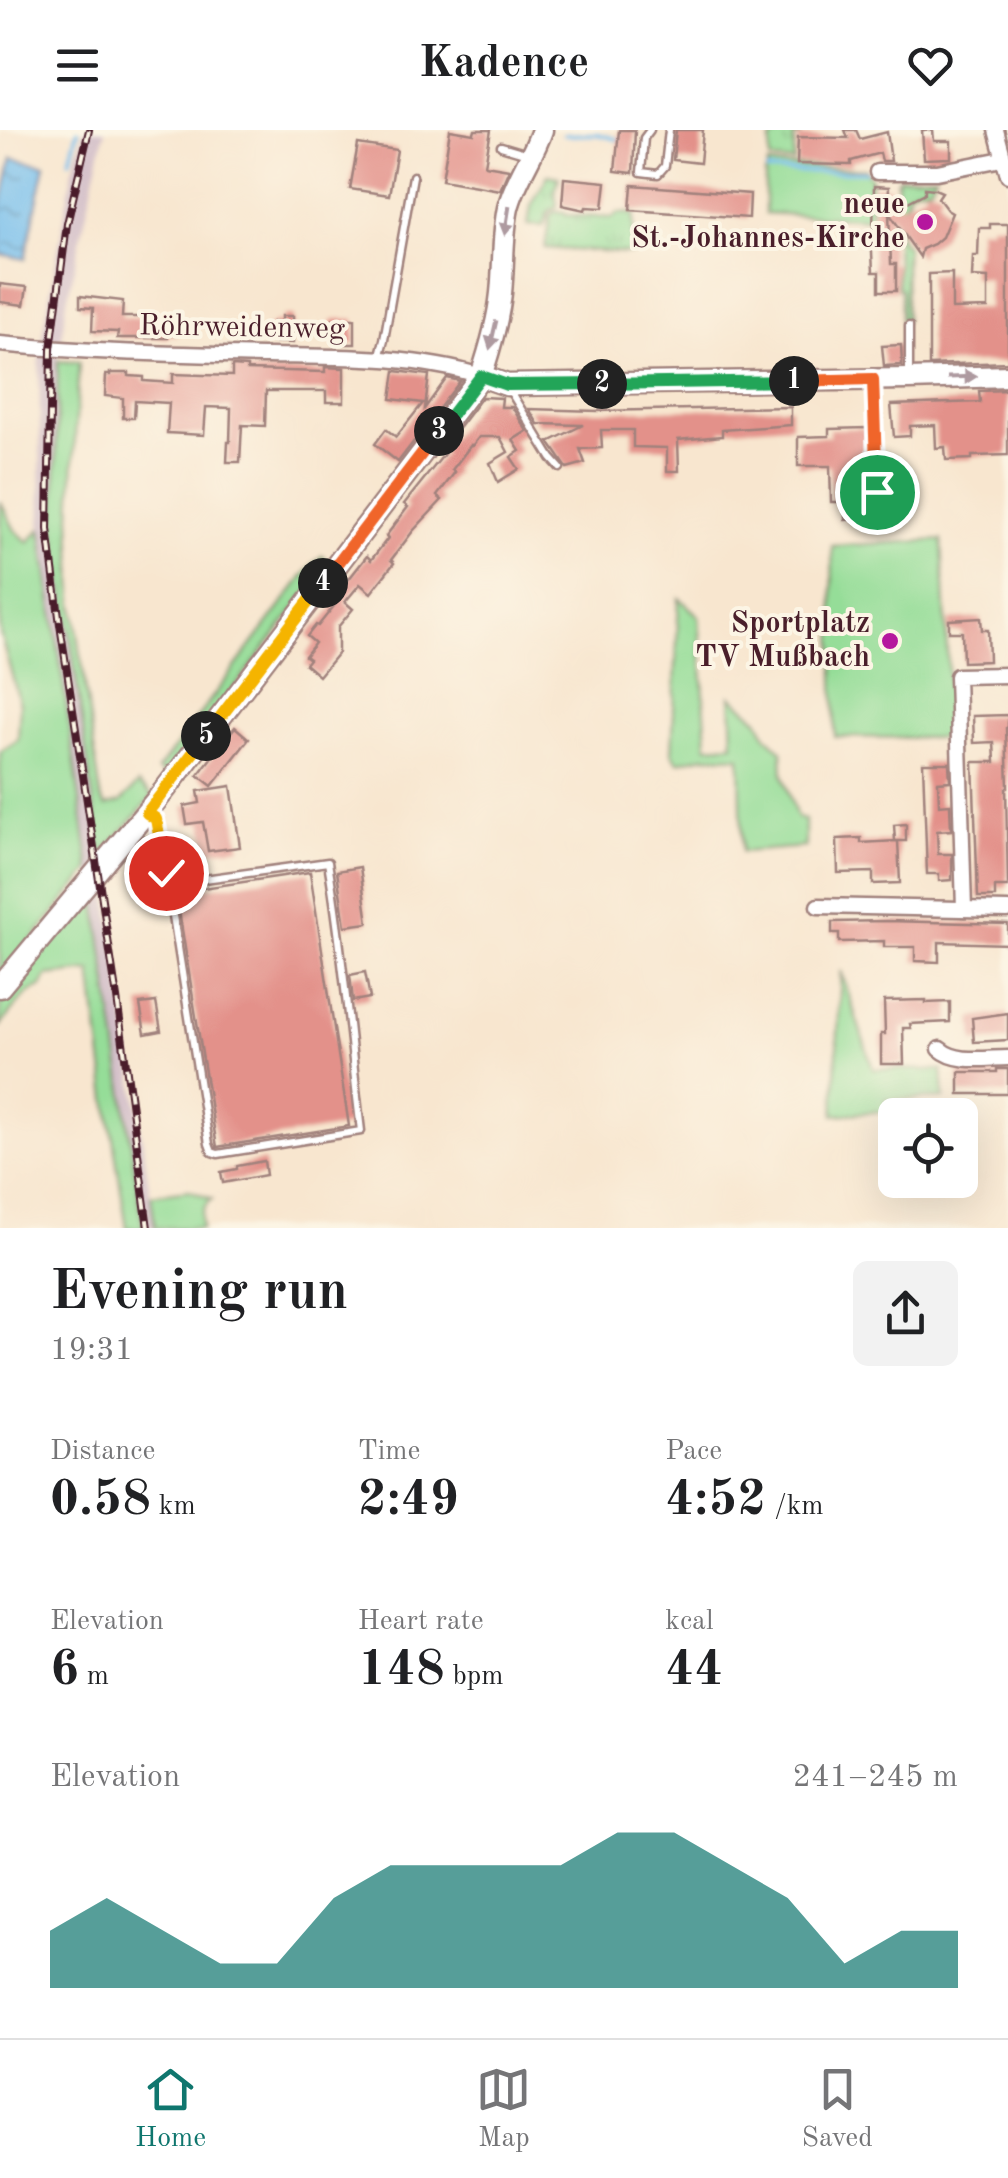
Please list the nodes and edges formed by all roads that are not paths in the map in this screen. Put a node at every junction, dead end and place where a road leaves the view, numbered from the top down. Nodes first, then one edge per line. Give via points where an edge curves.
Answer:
1 (542, 130) edge
2 (650, 130) edge
3 (669, 130) edge
4 (996, 130) edge
5 (501, 146) dead end
6 (531, 156) junction
7 (1002, 159) junction
8 (877, 172) dead end
9 (1008, 175) edge
10 (413, 176) dead end
11 (909, 326) dead end
12 (0, 344) edge
13 (378, 359) junction
14 (481, 376) junction
15 (1008, 376) edge
16 (873, 379) junction
17 (910, 379) junction
18 (507, 385) junction
19 (560, 468) dead end
20 (876, 522) dead end
21 (1008, 675) edge
22 (147, 813) junction
23 (168, 884) junction
24 (818, 906) dead end
25 (964, 909) junction
26 (1008, 910) edge
27 (0, 988) edge
28 (940, 1049) dead end
29 (1008, 1058) edge

1 - 6 main road
2 - 3 lane via 641,172 658,174
4 - 7 street
5 - 6 lane
6 -> 14 main road via 509,207 499,309
7 - 8 street via 938,172
7 - 9 street
10 - 13 lane
11 - 17 lane
12 - 13 street, Röhrweidenweg
13 - 14 street, Röhrweidenweg
14 - 18 main road
14 - 22 main road via 334,560
17 -> 15 main road
16 - 17 main road
16 - 18 main road
16 - 20 lane
18 - 19 lane
21 - 25 street via 957,676
22 - 23 lane via 156,819
22 - 27 main road
23 - 23 lane via 328,862 361,1131 212,1152
24 - 25 street
25 - 26 street
28 - 29 street via 959,1058

